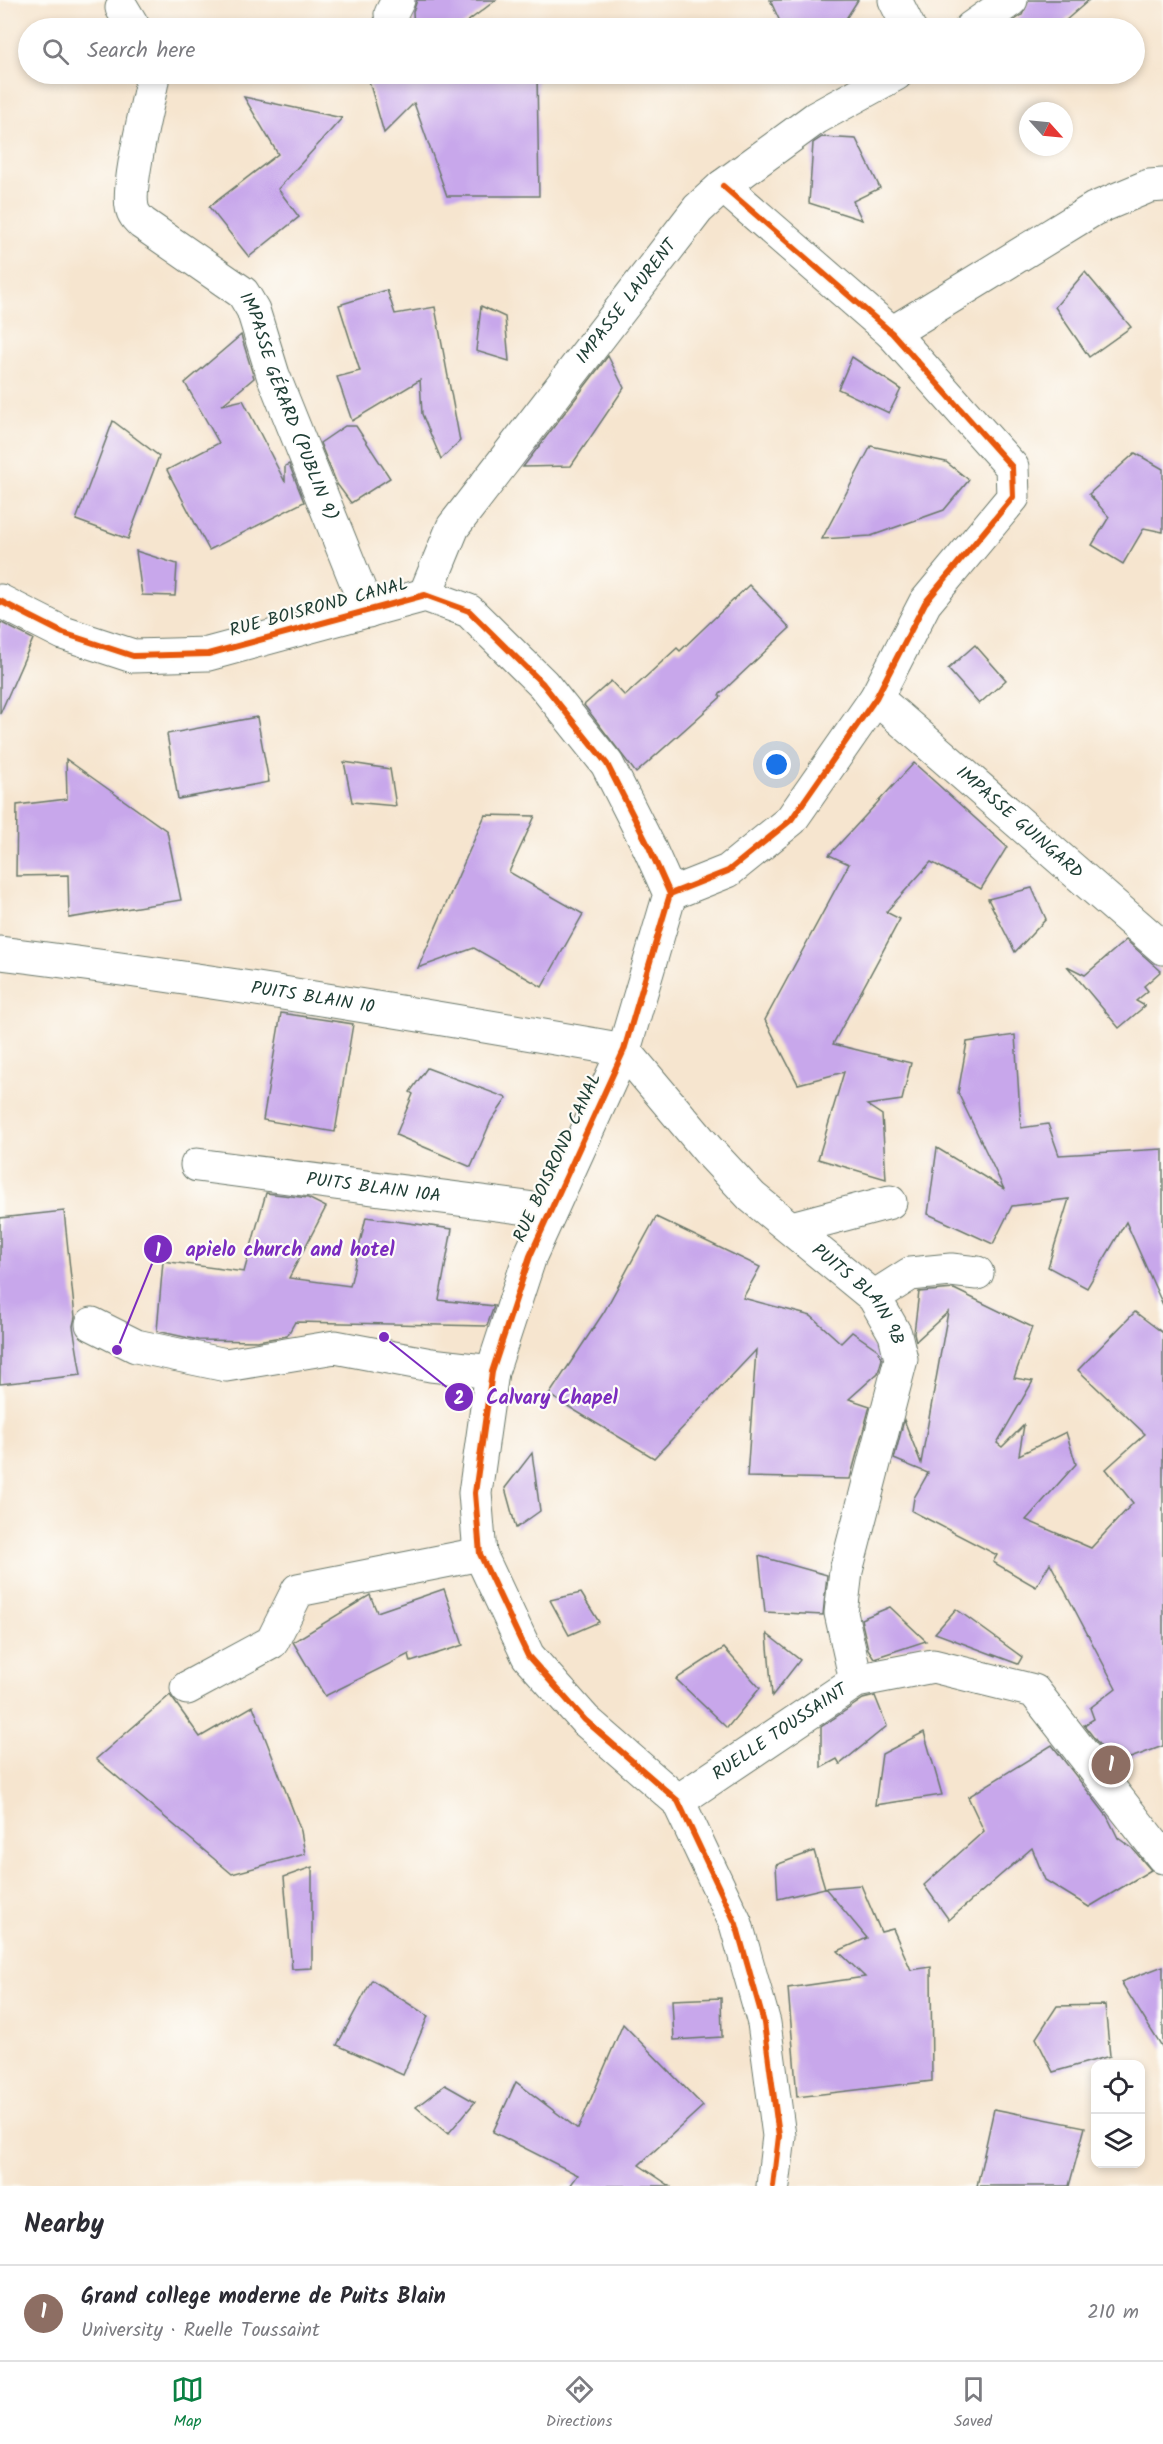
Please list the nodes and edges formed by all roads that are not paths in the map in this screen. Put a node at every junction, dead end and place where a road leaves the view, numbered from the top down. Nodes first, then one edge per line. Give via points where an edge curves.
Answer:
1 (895, 0) edge
2 (1011, 0) edge
3 (904, 18) edge
4 (985, 18) edge
5 (151, 84) edge
6 (878, 84) edge
7 (1163, 185) edge
8 (723, 186) junction
9 (892, 333) junction
10 (425, 595) junction
11 (0, 601) edge
12 (368, 612) junction
13 (876, 698) junction
14 (670, 894) junction
15 (1163, 948) edge
16 (0, 953) edge
17 (624, 1050) junction
18 (197, 1165) dead end
19 (890, 1202) dead end
20 (550, 1211) junction
21 (792, 1228) junction
22 (977, 1273) dead end
23 (874, 1297) junction
24 (92, 1324) dead end
25 (492, 1372) junction
26 (480, 1554) junction
27 (856, 1681) junction
28 (187, 1688) dead end
29 (678, 1801) junction
30 (1163, 1857) edge
31 (773, 2186) edge

1 - 3 street
2 - 4 street
5 - 12 street, IMPASSE GÉRARD (PUBLIN 9) via 133,181 134,214 243,293 253,310 273,375
6 - 8 street, IMPASSE LAURENT via 816,118
7 - 9 street via 1149,186 1095,209
8 - 9 street
8 - 10 street, IMPASSE LAURENT via 698,209 453,528
9 - 13 street via 1012,467 1013,497 925,603
10 - 12 street, RUE BOISROND CANAL
10 - 14 street, RUE BOISROND CANAL via 469,611 543,684 607,764
11 - 12 street, RUE BOISROND CANAL via 63,633 133,656 208,654
13 - 14 street via 791,820 728,871
13 - 15 street, IMPASSE GUINGARD
14 - 17 street, RUE BOISROND CANAL
16 - 17 street, PUITS BLAIN 10 via 429,1016
17 - 20 street, RUE BOISROND CANAL
17 - 21 street, PUITS BLAIN 9B via 752,1197
18 - 20 street, PUITS BLAIN 10A
19 - 21 street
20 - 25 street, RUE BOISROND CANAL via 530,1256
21 - 23 street, PUITS BLAIN 9B
22 - 23 street via 951,1270 910,1274
23 - 27 street, PUITS BLAIN 9B via 895,1334 901,1359 846,1571 841,1613
24 - 25 street via 136,1346 226,1365 335,1347
25 - 26 street, RUE BOISROND CANAL via 476,1493
26 - 28 street via 298,1590 272,1642
26 - 29 street, RUE BOISROND CANAL via 528,1656 585,1720
27 - 29 street, RUELLE TOUSSAINT
27 - 30 street, RUELLE TOUSSAINT via 933,1666 1034,1691
29 - 31 street, RUE BOISROND CANAL via 736,1924 764,2023 779,2136

